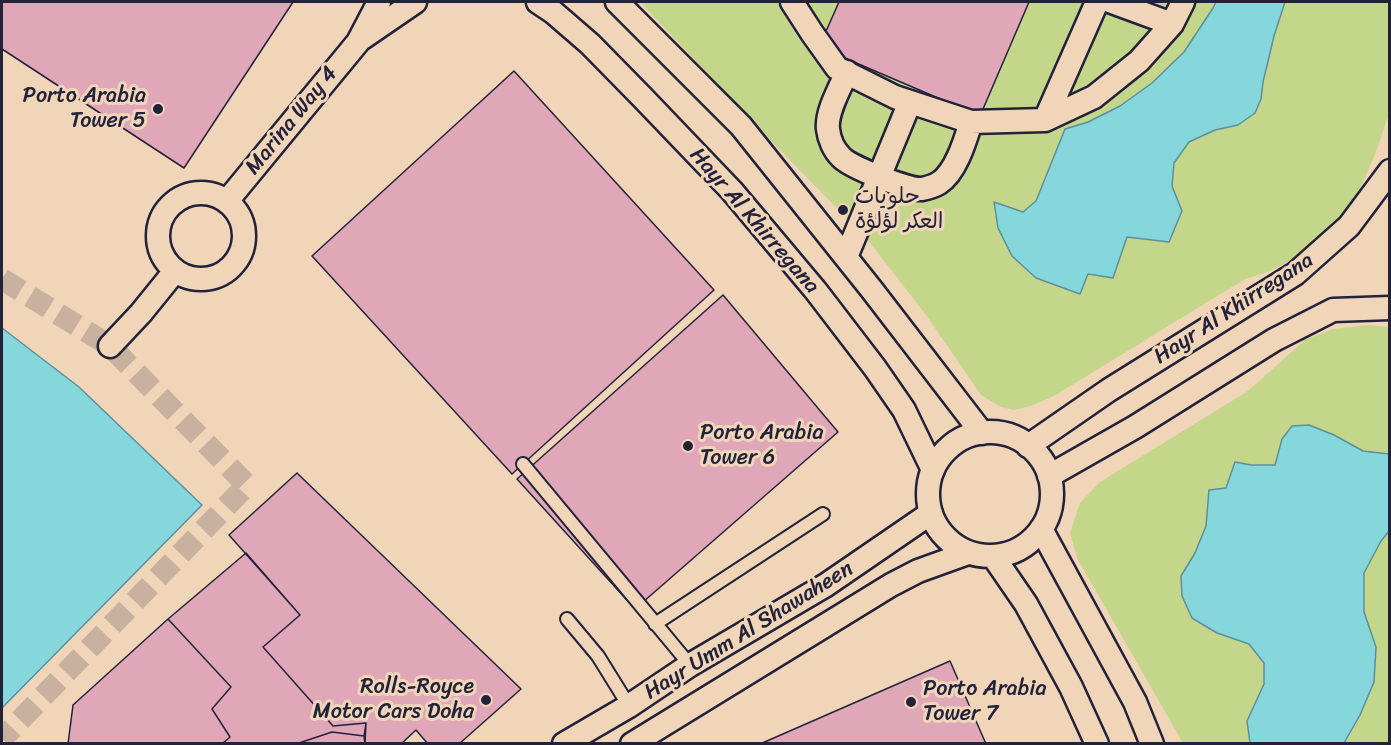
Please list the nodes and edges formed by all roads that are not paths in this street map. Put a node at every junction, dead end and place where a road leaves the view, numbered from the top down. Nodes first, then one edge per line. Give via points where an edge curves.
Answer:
1 (379, 2) edge
2 (415, 2) edge
3 (538, 2) edge
4 (617, 2) edge
5 (1097, 2) edge
6 (1112, 2) edge
7 (1183, 2) edge
8 (796, 4) edge
9 (1172, 24) junction
10 (358, 42) junction
11 (847, 72) junction
12 (910, 102) junction
13 (1045, 120) junction
14 (971, 122) junction
15 (1389, 171) edge
16 (878, 176) junction
17 (227, 201) junction
18 (846, 257) junction
19 (175, 271) junction
20 (1389, 308) edge
21 (110, 346) dead end
22 (982, 433) junction
23 (1028, 446) junction
24 (523, 464) dead end
25 (933, 470) junction
26 (1049, 477) junction
27 (931, 513) junction
28 (822, 514) dead end
29 (1041, 529) junction
30 (968, 553) junction
31 (993, 556) junction
32 (567, 619) dead end
33 (655, 624) junction
34 (690, 665) junction
35 (629, 706) junction
36 (640, 739) edge
37 (564, 744) edge
38 (1097, 744) edge
39 (1152, 744) edge

1 - 10 street, Marina Way 4
2 - 10 street, Marina Way 4
3 - 25 street, Hayr Al Khirregana via 590,44 643,98 732,191 809,282 904,410
4 - 18 street, Hayr Al Khirregana via 741,126
5 - 13 street
6 - 9 street
7 - 9 street
8 - 11 street via 837,68
9 - 13 street via 1139,61 1094,98
10 - 17 street, Marina Way 4
11 - 12 street
11 - 16 street via 828,118 828,130 841,158
12 - 14 street
12 - 16 street
13 - 14 street
14 - 16 street via 950,172 941,182 922,189 910,188
15 - 23 street, Hayr Al Khirregana via 1349,226 1295,274 1109,390
16 - 18 street
17 - 19 street via 201,192 176,201 166,210 158,229 159,250
17 - 19 street via 243,223 242,250 236,262 214,278 201,280
18 - 22 street, Hayr Al Khirregana
19 - 21 street
20 - 26 street, Hayr Al Khirregana via 1333,310 1274,339 1136,428
22 - 23 street via 1014,437
22 - 25 street via 953,445
23 - 26 street via 1041,459
24 - 33 lane
25 - 27 street via 928,484
26 - 29 street via 1050,504
27 - 30 street via 939,530
27 - 34 street, Hayr Umm Al Shawaheen via 826,585
28 - 33 lane
29 - 31 street via 1020,548
29 - 39 street via 1135,702
30 - 31 street
30 - 36 street, Hayr Umm Al Shawaheen via 891,585
31 - 38 street via 1026,604
32 - 35 lane via 598,656
33 - 34 lane
34 - 35 street, Hayr Umm Al Shawaheen
35 - 36 street
35 - 37 street, Hayr Umm Al Shawaheen

